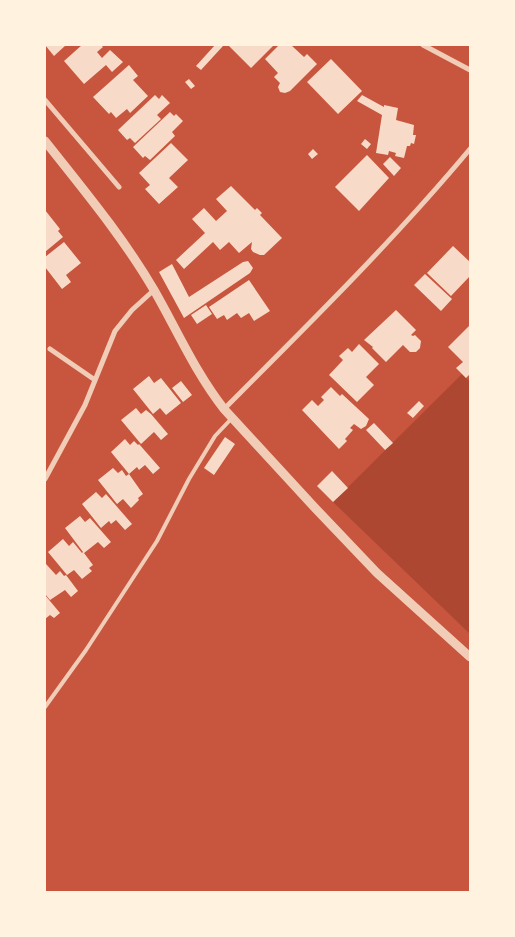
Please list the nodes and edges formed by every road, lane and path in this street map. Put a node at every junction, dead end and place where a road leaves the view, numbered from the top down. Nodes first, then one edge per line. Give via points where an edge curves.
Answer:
1 (423, 45) edge
2 (470, 70) edge
3 (45, 100) edge
4 (45, 141) edge
5 (470, 149) edge
6 (119, 187) dead end
7 (154, 290) junction
8 (50, 349) dead end
9 (95, 380) junction
10 (224, 409) junction
11 (232, 418) junction
12 (45, 479) edge
13 (470, 657) edge
14 (45, 708) edge

1 - 2 street
3 - 6 street
4 - 7 street via 123,243
5 - 10 street via 428,199
7 - 9 street via 115,331
7 - 10 street via 199,373
8 - 9 street
9 - 12 street
10 - 11 street
11 - 13 street via 377,572
11 - 14 lane via 215,436 157,541

